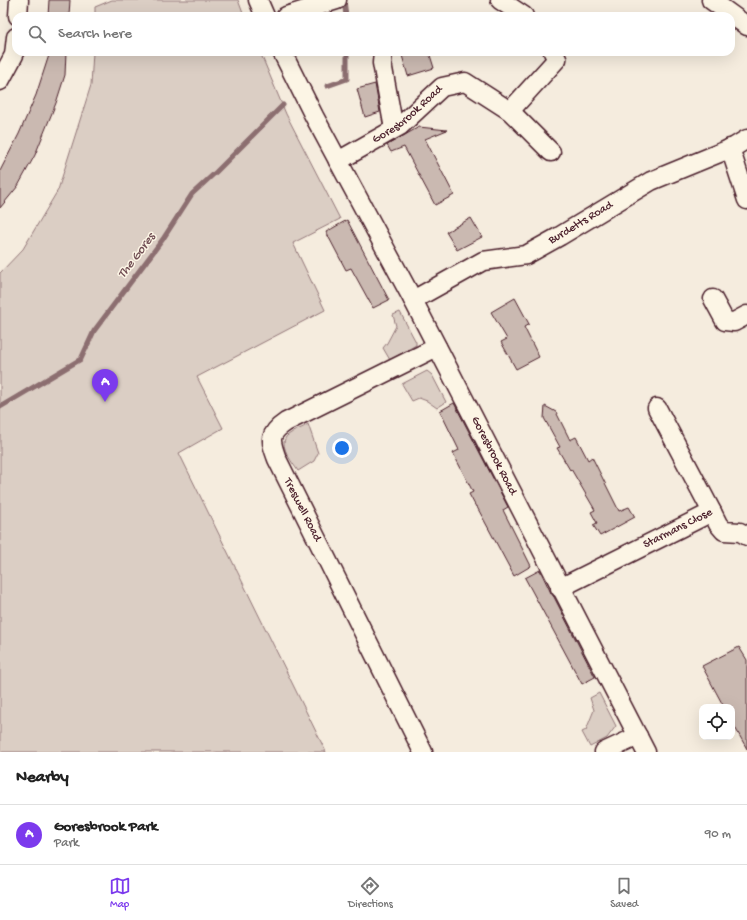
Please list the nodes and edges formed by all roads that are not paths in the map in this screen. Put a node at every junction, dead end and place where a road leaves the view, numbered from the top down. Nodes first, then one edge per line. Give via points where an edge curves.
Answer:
1 (19, 0) edge
2 (258, 0) edge
3 (337, 0) edge
4 (500, 0) edge
5 (711, 0) edge
6 (18, 12) edge
7 (263, 12) edge
8 (299, 12) edge
9 (518, 12) edge
10 (734, 12) edge
11 (735, 12) edge
12 (744, 17) edge
13 (13, 56) edge
14 (284, 56) edge
15 (383, 56) edge
16 (555, 56) edge
17 (0, 81) edge
18 (510, 111) junction
19 (394, 129) junction
20 (747, 139) edge
21 (730, 148) junction
22 (551, 152) dead end
23 (338, 161) junction
24 (747, 200) edge
25 (713, 299) dead end
26 (413, 300) junction
27 (747, 315) edge
28 (437, 347) junction
29 (657, 408) dead end
30 (712, 512) junction
31 (747, 536) edge
32 (560, 588) junction
33 (638, 736) junction
34 (423, 752) edge
35 (604, 752) edge
36 (646, 752) edge

1 - 6 street
2 - 7 street
3 - 8 street
4 - 9 street
5 - 10 street
11 - 12 street
13 - 17 street
14 - 23 street, Goresbrook Road
15 - 19 street
16 - 18 street via 557,59
18 - 19 street, Goresbrook Road via 465,82 442,87
18 - 22 street, Goresbrook Road
19 - 23 street, Goresbrook Road
20 - 21 street, Burdetts Road
21 - 24 street
21 - 26 street, Burdetts Road via 651,181 526,255 484,261
23 - 26 street, Goresbrook Road
25 - 27 street via 725,321 729,323
26 - 28 street, Goresbrook Road
28 - 32 street, Goresbrook Road
28 - 34 street, Treswell Road via 286,422 276,428 271,436 277,459
29 - 30 street, Starmans Close
30 - 31 street via 724,531 740,532
30 - 32 street, Starmans Close
32 - 33 street, Goresbrook Road
33 - 35 street
33 - 36 street, Goresbrook Road

